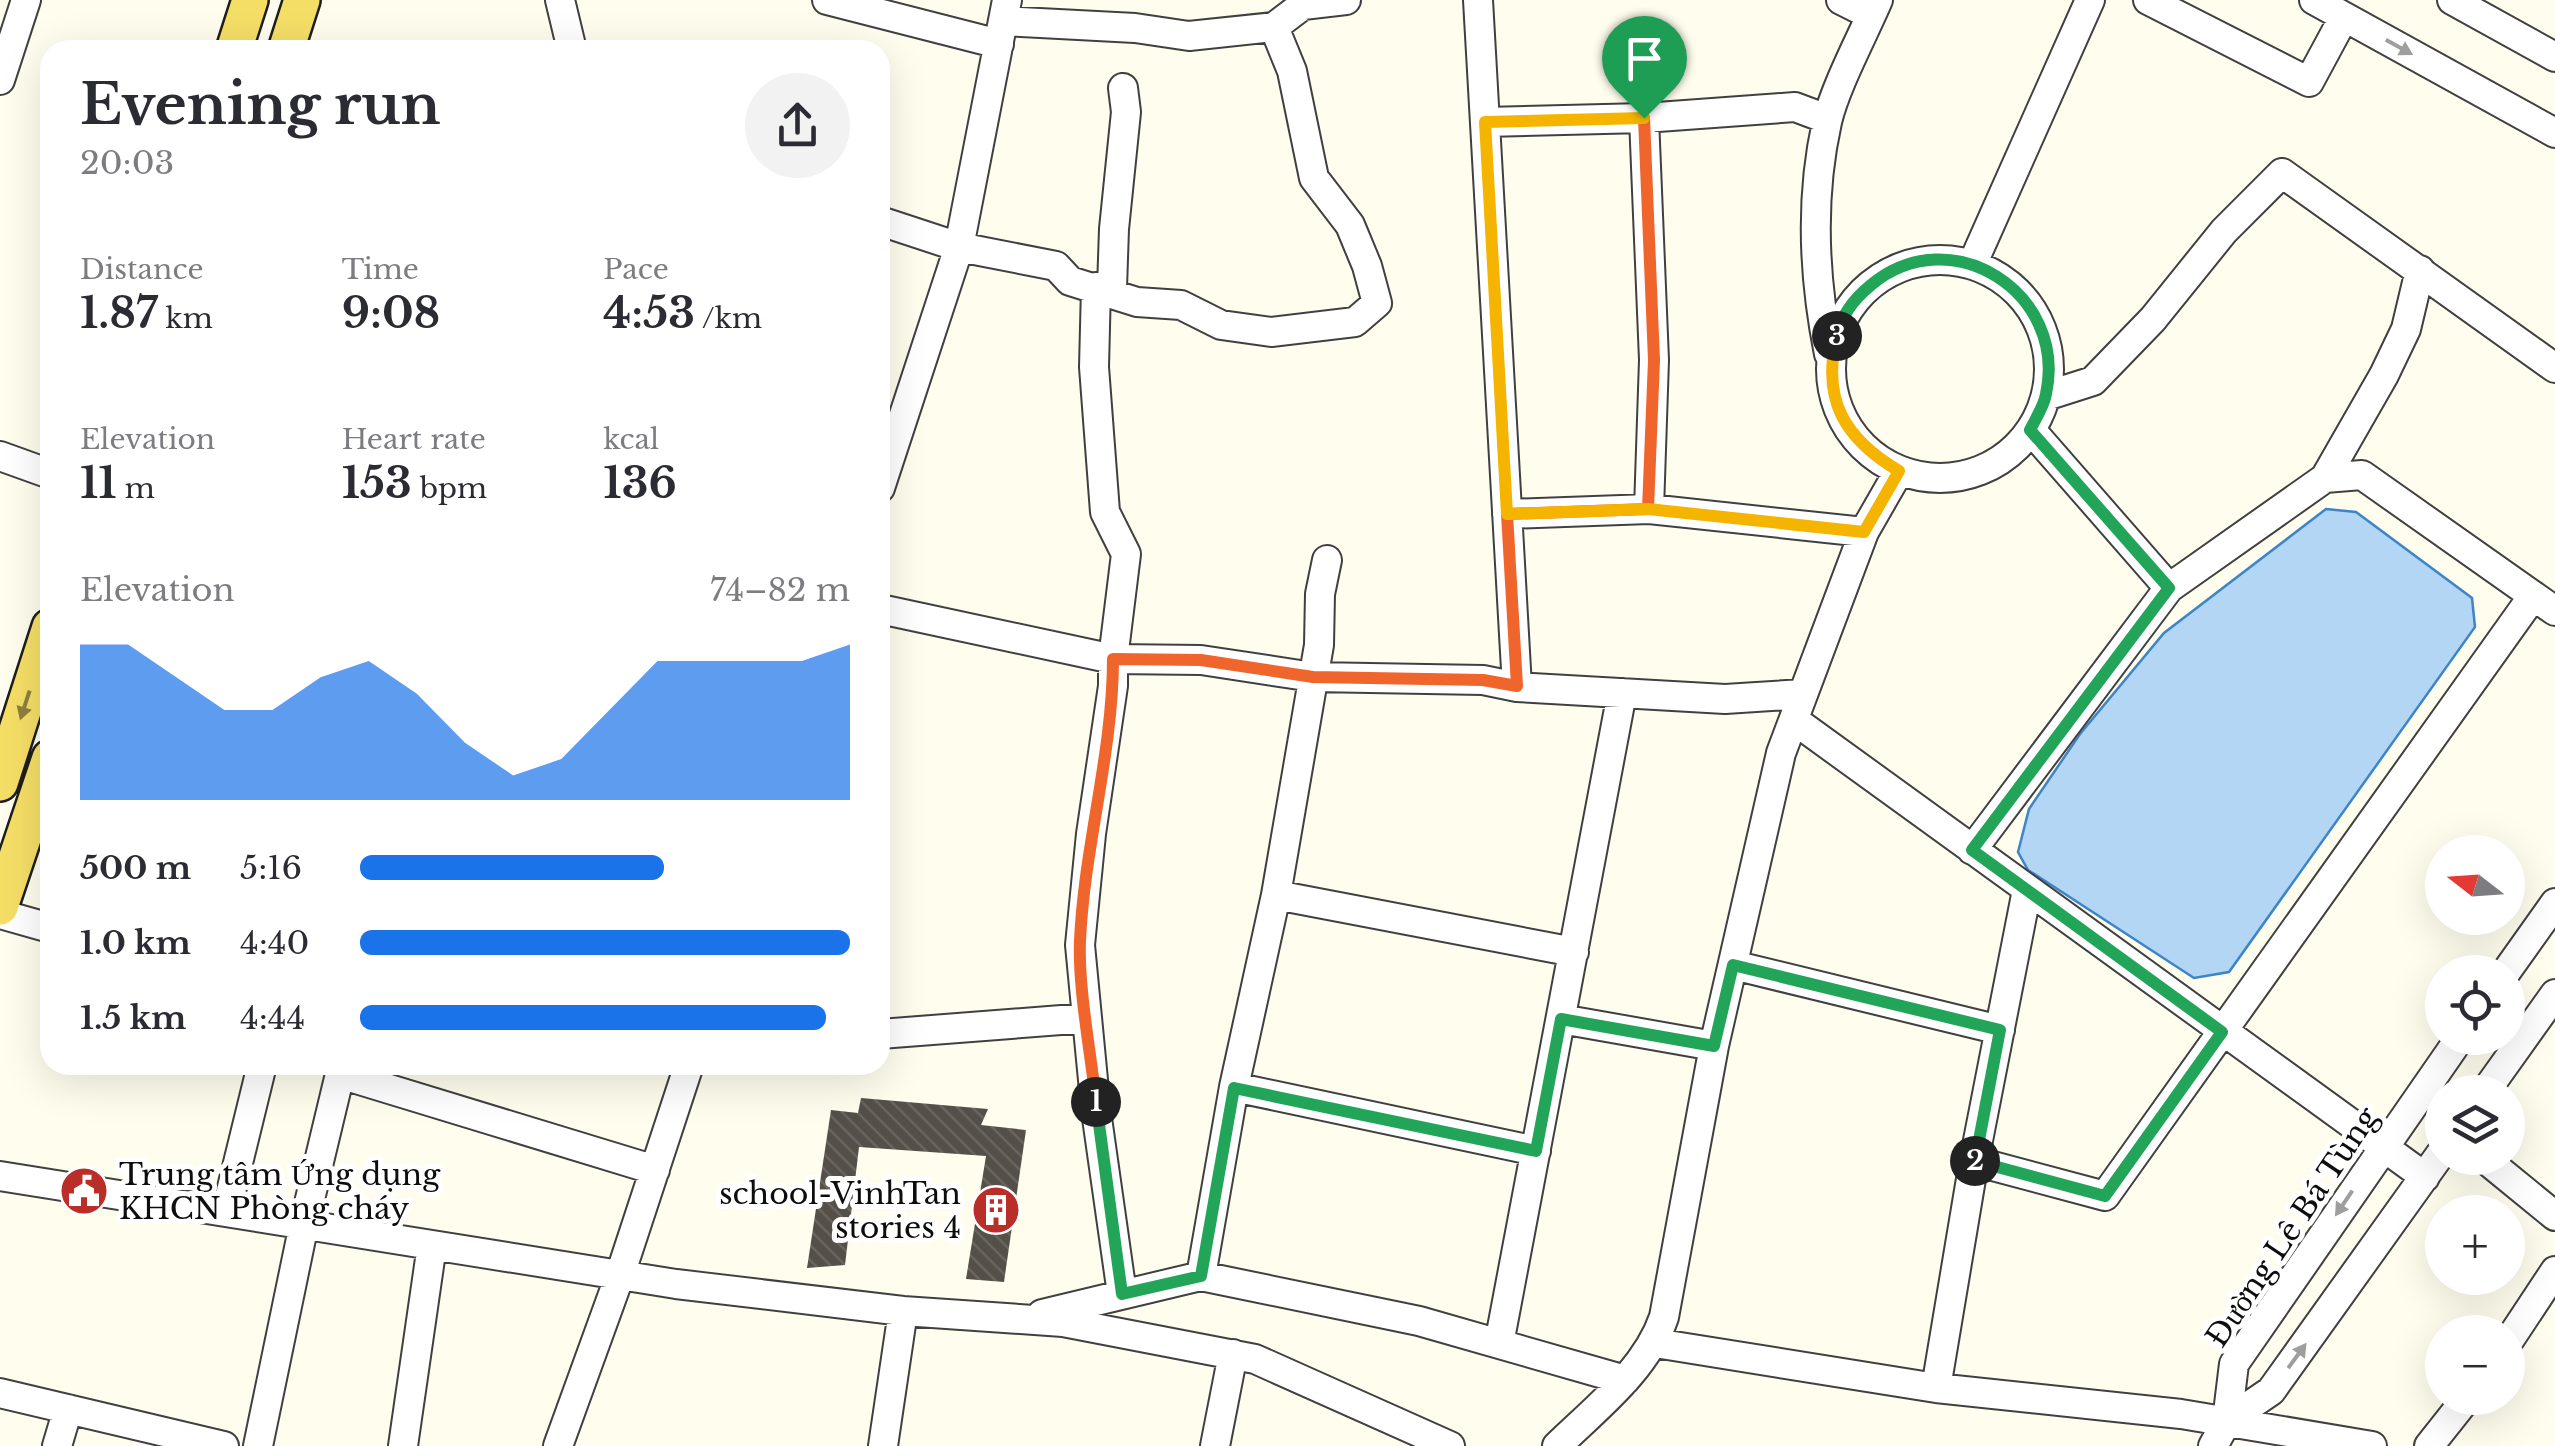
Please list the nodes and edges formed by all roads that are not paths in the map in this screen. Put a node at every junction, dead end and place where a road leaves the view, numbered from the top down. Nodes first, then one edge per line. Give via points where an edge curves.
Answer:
1 (26, 0) edge
2 (250, 0) edge
3 (302, 0) edge
4 (560, 0) edge
5 (827, 0) edge
6 (1346, 0) edge
7 (1478, 0) edge
8 (1841, 0) edge
9 (2090, 0) edge
10 (2148, 0) edge
11 (2314, 0) edge
12 (2452, 0) edge
13 (1875, 7) edge
14 (2344, 17) junction
15 (1003, 22) edge
16 (1274, 28) junction
17 (237, 40) edge
18 (289, 40) edge
19 (570, 40) edge
20 (2555, 56) edge
21 (0, 80) edge
22 (1123, 88) dead end
23 (1644, 118) junction
24 (1827, 120) junction
25 (1485, 122) junction
26 (2555, 133) edge
27 (890, 224) edge
28 (959, 247) junction
29 (1972, 265) junction
30 (2420, 270) junction
31 (1096, 287) junction
32 (1831, 360) junction
33 (2555, 368) edge
34 (2046, 396) junction
35 (2030, 430) junction
36 (0, 456) edge
37 (890, 457) edge
38 (40, 470) edge
39 (1899, 471) junction
40 (2325, 478) junction
41 (1648, 509) junction
42 (1507, 514) junction
43 (1864, 532) junction
44 (1327, 560) dead end
45 (2169, 588) junction
46 (2544, 604) edge
47 (890, 611) edge
48 (40, 657) edge
49 (1113, 659) junction
50 (1313, 677) junction
51 (1517, 686) junction
52 (1622, 693) junction
53 (1798, 707) junction
54 (0, 783) edge
55 (40, 790) edge
56 (1972, 850) junction
57 (2027, 890) junction
58 (1276, 894) junction
59 (2555, 903) edge
60 (0, 910) edge
61 (40, 924) edge
62 (1574, 952) junction
63 (2518, 955) edge
64 (1733, 965) junction
65 (2555, 994) edge
66 (1087, 1018) junction
67 (1561, 1019) junction
68 (2000, 1030) junction
69 (2222, 1032) junction
70 (890, 1033) edge
71 (1714, 1046) junction
72 (2448, 1055) edge
73 (260, 1075) edge
74 (341, 1075) edge
75 (361, 1075) edge
76 (686, 1075) edge
77 (2497, 1075) edge
78 (1234, 1088) junction
79 (2382, 1148) junction
80 (1536, 1151) junction
81 (1974, 1161) junction
82 (656, 1170) junction
83 (2505, 1175) edge
84 (0, 1176) edge
85 (2425, 1177) joint
86 (226, 1212) junction
87 (2555, 1216) edge
88 (304, 1224) junction
89 (432, 1245) junction
90 (2555, 1271) edge
91 (620, 1275) junction
92 (1201, 1276) junction
93 (1122, 1294) junction
94 (903, 1310) junction
95 (2525, 1316) edge
96 (1026, 1318) junction
97 (1656, 1343) junction
98 (1499, 1344) junction
99 (1232, 1354) junction
100 (1624, 1380) junction
101 (1936, 1388) junction
102 (0, 1392) edge
103 (68, 1409) junction
104 (2453, 1415) edge
105 (2227, 1422) junction
106 (57, 1446) edge
107 (224, 1446) edge
108 (258, 1446) edge
109 (403, 1446) edge
110 (558, 1446) edge
111 (883, 1446) edge
112 (1215, 1446) edge
113 (1450, 1446) edge
114 (1557, 1446) edge
115 (2212, 1446) edge
116 (2372, 1446) edge
117 (2429, 1446) edge

1 - 21 street
2 - 17 main road
3 - 18 main road
4 - 19 street
5 - 15 street
6 - 16 street via 1303,4
7 - 25 street
8 - 13 street
9 - 29 street
10 - 14 street via 2309,82
11 - 14 street
12 - 20 street
13 - 24 street
14 -> 26 street
15 - 16 street via 1189,36
15 - 28 street
16 - 31 street via 1292,72 1314,178 1350,225 1377,303 1355,322 1272,332 1221,325 1181,304 1138,302
22 - 31 street via 1112,288
23 - 24 street via 1795,106
23 - 25 street
23 - 41 street via 1654,360
24 - 32 street via 1816,223 1818,299
25 - 42 street
27 - 28 street
28 - 31 street via 1056,266 1070,281
28 - 37 street
29 - 32 street via 1916,261 1884,274 1848,311
29 - 34 street via 2018,292 2040,322 2049,358
30 - 33 street
30 - 34 street via 2282,174 2093,381
30 - 40 street via 2406,329
31 - 49 street via 1094,367 1105,512 1126,554
32 - 39 street via 1834,395 1847,427
34 - 35 street
35 - 39 street via 2005,457 1972,474 1936,478
35 - 45 street
36 - 38 street
39 - 43 street
40 - 45 street
40 - 46 street via 2362,475
41 - 42 street
41 - 43 street
42 - 51 street
43 - 53 street
44 - 50 street
45 - 56 street
46 - 69 street
47 - 49 street
48 -> 54 main road
49 - 50 street via 1201,660
49 - 66 street via 1080,945
50 - 51 street
50 - 58 street
51 - 52 street
52 - 53 street
52 - 62 street
53 - 56 street
53 - 64 street via 1781,752
55 - 60 main road
56 - 57 street
57 - 68 street
57 - 69 street
58 - 62 street
58 - 78 street
59 - 63 street
60 - 61 street
62 - 67 street
64 - 68 street
64 - 71 street
65 - 77 street
66 - 70 street
66 - 93 street
67 - 71 street
67 - 80 street
68 - 81 street
69 - 79 street
69 - 81 street via 2105,1196
71 - 97 street
72 - 79 street, Đường Lê Bá Tùng
73 - 86 street
74 - 88 street
75 - 82 street
76 - 82 street
78 - 80 street
78 - 92 street
79 - 85 street
79 -> 105 street, Đường Lê Bá Tùng via 2234,1364
80 - 98 street
81 - 101 street
82 - 91 street
83 - 87 street
84 - 86 street
105 -> 85 street via 2271,1391
86 - 88 street
88 - 89 street
88 - 108 street
89 - 91 street
89 - 109 street
90 - 95 street
91 - 94 street
91 - 110 street
92 - 93 street
92 - 98 street
93 - 96 street
94 - 96 street
94 - 111 street
96 - 99 street
97 - 100 street
97 - 101 street
98 - 100 street
99 - 112 street
99 - 113 street
100 - 114 street
101 - 105 street
102 - 103 street
103 - 106 street
103 - 107 street
104 - 117 street
105 - 115 street
105 - 116 street

